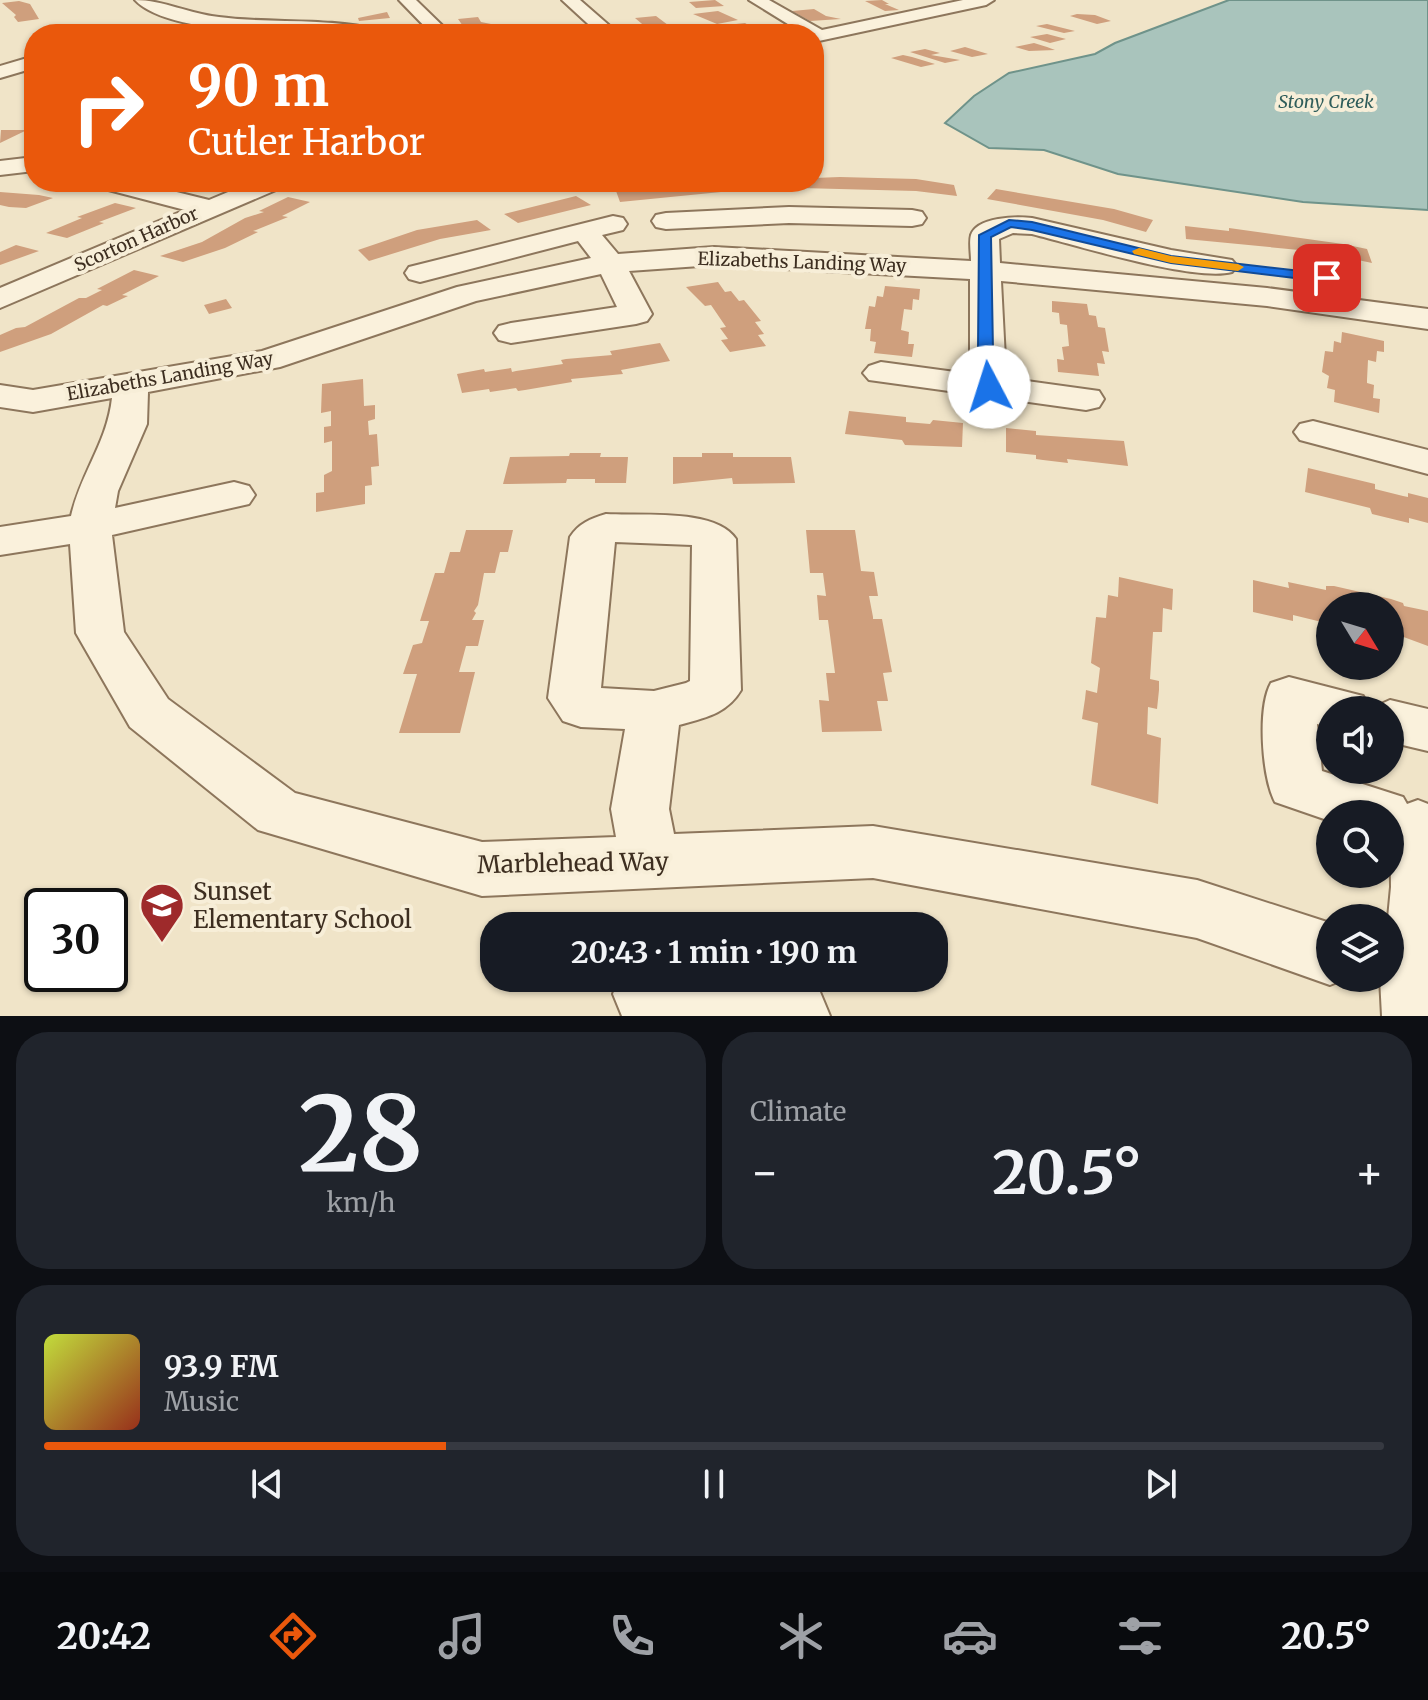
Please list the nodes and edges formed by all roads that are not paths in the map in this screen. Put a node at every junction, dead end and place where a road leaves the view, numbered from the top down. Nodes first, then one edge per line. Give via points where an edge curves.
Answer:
1 (407, 0) edge
2 (570, 0) edge
3 (757, 0) edge
4 (986, 0) edge
5 (213, 2) dead end
6 (148, 4) edge
7 (248, 24) edge
8 (432, 24) edge
9 (598, 24) edge
10 (796, 24) edge
11 (824, 35) edge
12 (24, 66) edge
13 (0, 74) edge
14 (24, 78) edge
15 (24, 165) edge
16 (0, 168) edge
17 (145, 192) edge
18 (249, 192) edge
19 (208, 208) junction
20 (796, 213) junction
21 (912, 218) dead end
22 (666, 221) dead end
23 (614, 223) dead end
24 (584, 231) junction
25 (804, 259) junction
26 (610, 263) junction
27 (986, 271) junction
28 (420, 273) dead end
29 (1359, 282) dead end
30 (0, 299) edge
31 (1428, 319) edge
32 (511, 333) dead end
33 (881, 373) dead end
34 (131, 384) junction
35 (989, 387) junction
36 (0, 396) edge
37 (1086, 399) dead end
38 (1313, 432) dead end
39 (1428, 462) edge
40 (234, 495) dead end
41 (90, 527) junction
42 (0, 541) edge
43 (1316, 703) edge
44 (654, 711) dead end
45 (1404, 724) edge
46 (1428, 730) edge
47 (1405, 821) edge
48 (650, 862) junction
49 (1316, 949) edge
50 (1412, 991) edge
51 (646, 994) dead end
52 (796, 1016) edge

1 - 8 street
2 - 9 street
3 - 10 street
4 - 11 street
5 - 6 street
6 - 7 street via 186,19
12 - 13 street
13 - 14 street
15 - 16 street
17 - 19 street
18 - 19 street, Scorton Harbor
19 - 30 street, Scorton Harbor
20 - 21 street
20 - 22 street
20 - 25 street
23 - 24 street
24 - 26 street
24 - 28 street
25 - 26 street, Elizabeths Landing Way via 714,256
25 - 27 street, Elizabeths Landing Way
26 - 32 street via 636,314
26 - 34 street, Elizabeths Landing Way via 468,294 268,360
27 - 29 street via 985,235 1009,224 1171,259
27 - 31 street, Elizabeths Landing Way via 1267,297
27 - 35 street
33 - 35 street
34 - 36 street, Elizabeths Landing Way via 33,401
34 - 41 street, Marblehead Way via 128,424 97,491
35 - 37 street
38 - 39 street
40 - 41 street
41 - 42 street
41 - 48 street, Marblehead Way via 100,633 149,713 278,813 482,869
43 - 47 street via 1289,697 1295,786
44 - 48 street via 640,809
45 - 46 street
47 - 50 street via 1422,887
48 - 49 street, Marblehead Way via 873,852 1197,909
51 - 52 street

